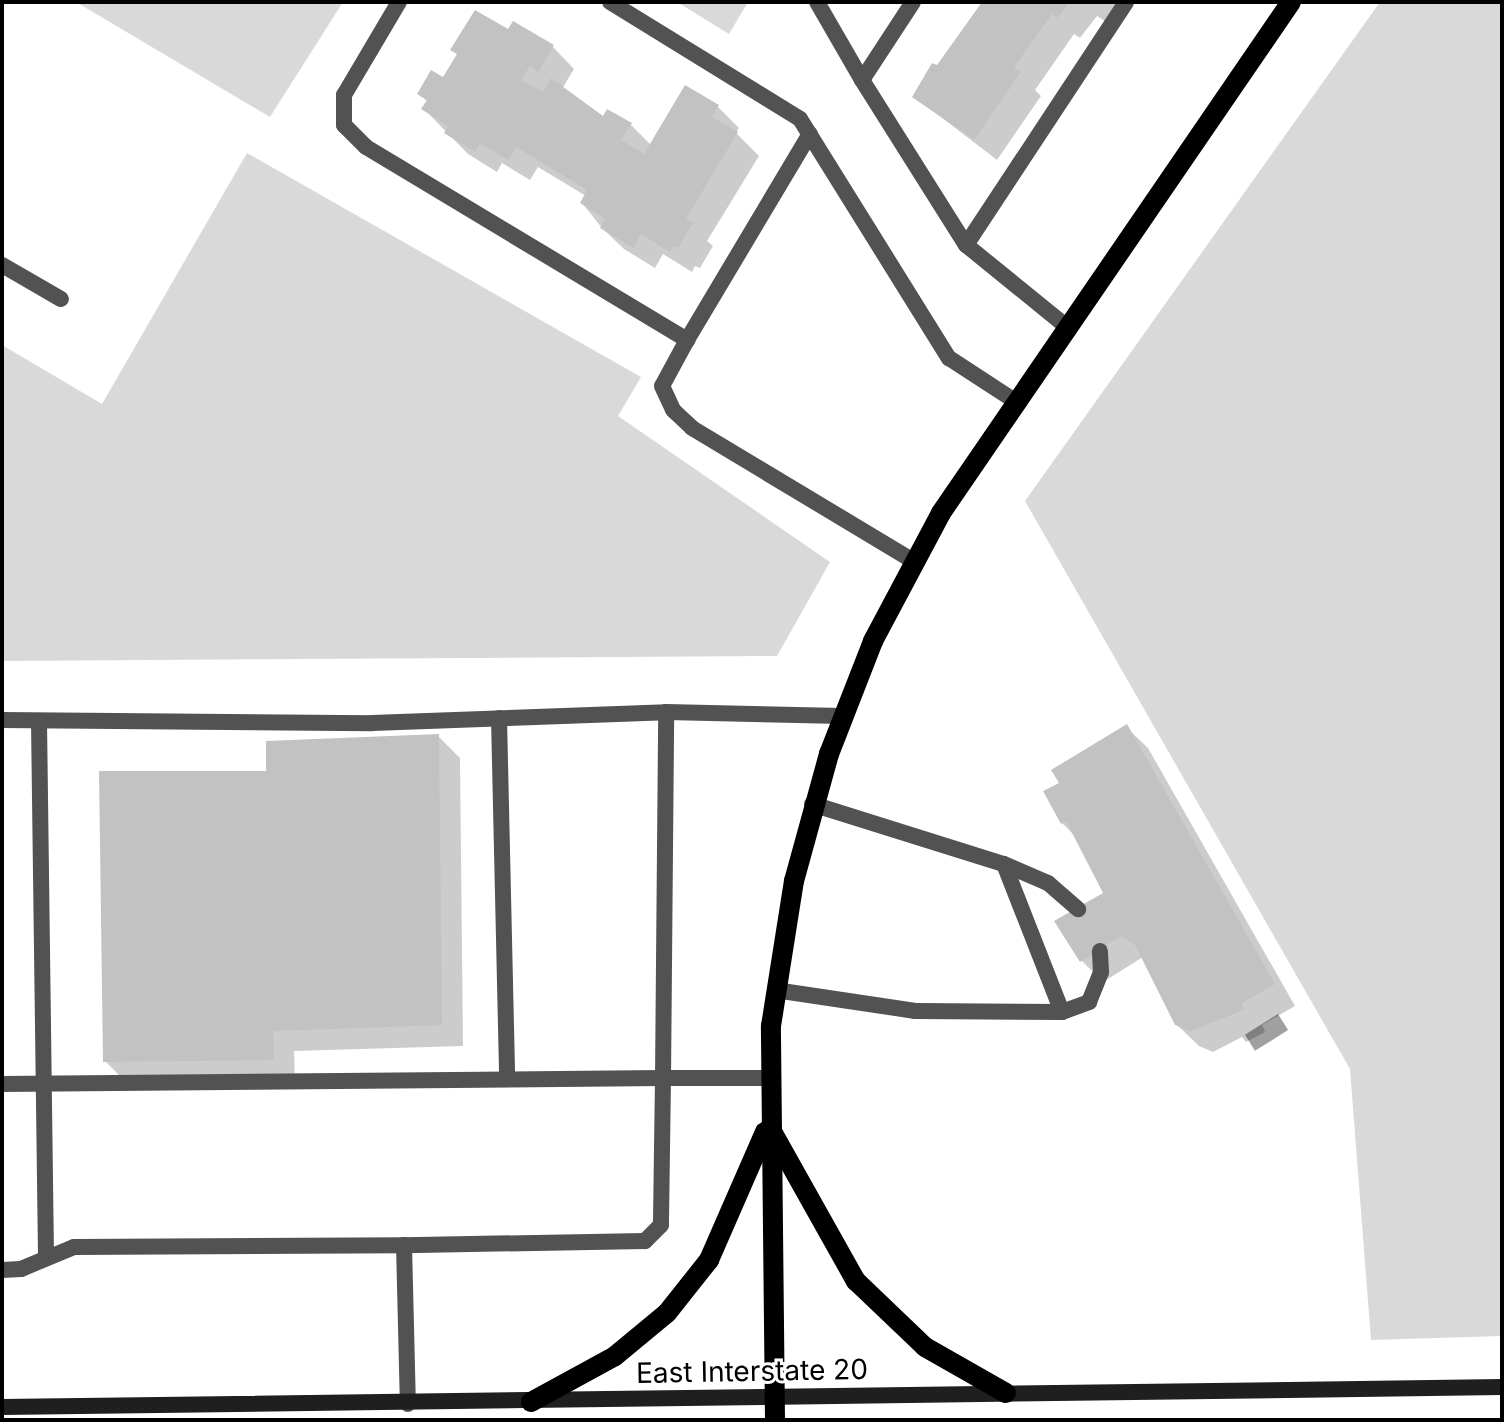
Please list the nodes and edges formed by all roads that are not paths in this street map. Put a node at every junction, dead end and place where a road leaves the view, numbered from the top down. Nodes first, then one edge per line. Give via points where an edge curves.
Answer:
1 (399, 2) edge
2 (610, 2) edge
3 (817, 2) edge
4 (913, 2) edge
5 (1126, 2) edge
6 (1291, 2) edge
7 (862, 80) junction
8 (810, 134) junction
9 (966, 245) junction
10 (2, 265) edge
11 (61, 299) dead end
12 (1067, 327) junction
13 (687, 340) junction
14 (1015, 401) junction
15 (913, 561) junction
16 (666, 712) junction
17 (843, 716) junction
18 (499, 718) junction
19 (2, 720) edge
20 (39, 721) junction
21 (812, 804) junction
22 (1004, 864) junction
23 (1078, 909) dead end
24 (1100, 951) dead end
25 (775, 990) junction
26 (1062, 1012) junction
27 (663, 1078) junction
28 (770, 1078) junction
29 (507, 1079) junction
30 (2, 1084) edge
31 (43, 1084) junction
32 (768, 1125) junction
33 (404, 1245) junction
34 (46, 1258) junction
35 (2, 1270) edge
36 (1502, 1387) edge
37 (1006, 1393) junction
38 (775, 1396) junction
39 (531, 1402) junction
40 (408, 1404) junction
41 (2, 1407) edge
42 (775, 1420) edge

1 - 13 lane via 344,95 344,125 366,147
2 - 8 lane via 800,119
3 - 7 lane
4 - 7 lane
5 - 9 lane
6 - 12 main road
7 - 9 lane
8 - 13 lane
8 - 14 lane via 949,358
9 - 12 lane
10 - 11 lane
12 - 14 main road
13 - 15 lane via 662,386 673,410 692,428
14 - 15 main road
15 - 17 main road
16 - 17 lane
16 - 18 lane
16 - 27 lane
17 - 21 main road
18 - 20 lane via 372,723
18 - 29 lane
19 - 20 lane
20 - 31 lane
21 - 22 lane
21 - 25 main road
22 - 23 lane via 1048,883
22 - 26 lane
24 - 26 lane via 1101,972 1089,1002
25 - 26 lane via 915,1011
25 - 28 main road
27 - 28 lane
27 - 29 lane
27 - 33 lane via 661,1225 645,1241
28 - 32 main road
29 - 31 lane
30 - 31 lane
31 - 34 lane
32 - 37 main road via 856,1281 925,1347
32 - 38 main road
32 - 39 main road via 709,1260 667,1313 615,1356
33 - 34 lane via 74,1247
33 - 40 lane
34 - 35 lane
36 - 37 main road, East Interstate 20
37 - 38 main road, East Interstate 20
38 - 39 main road, East Interstate 20
38 - 42 main road
39 - 40 main road, East Interstate 20
40 - 41 main road, East Interstate 20

